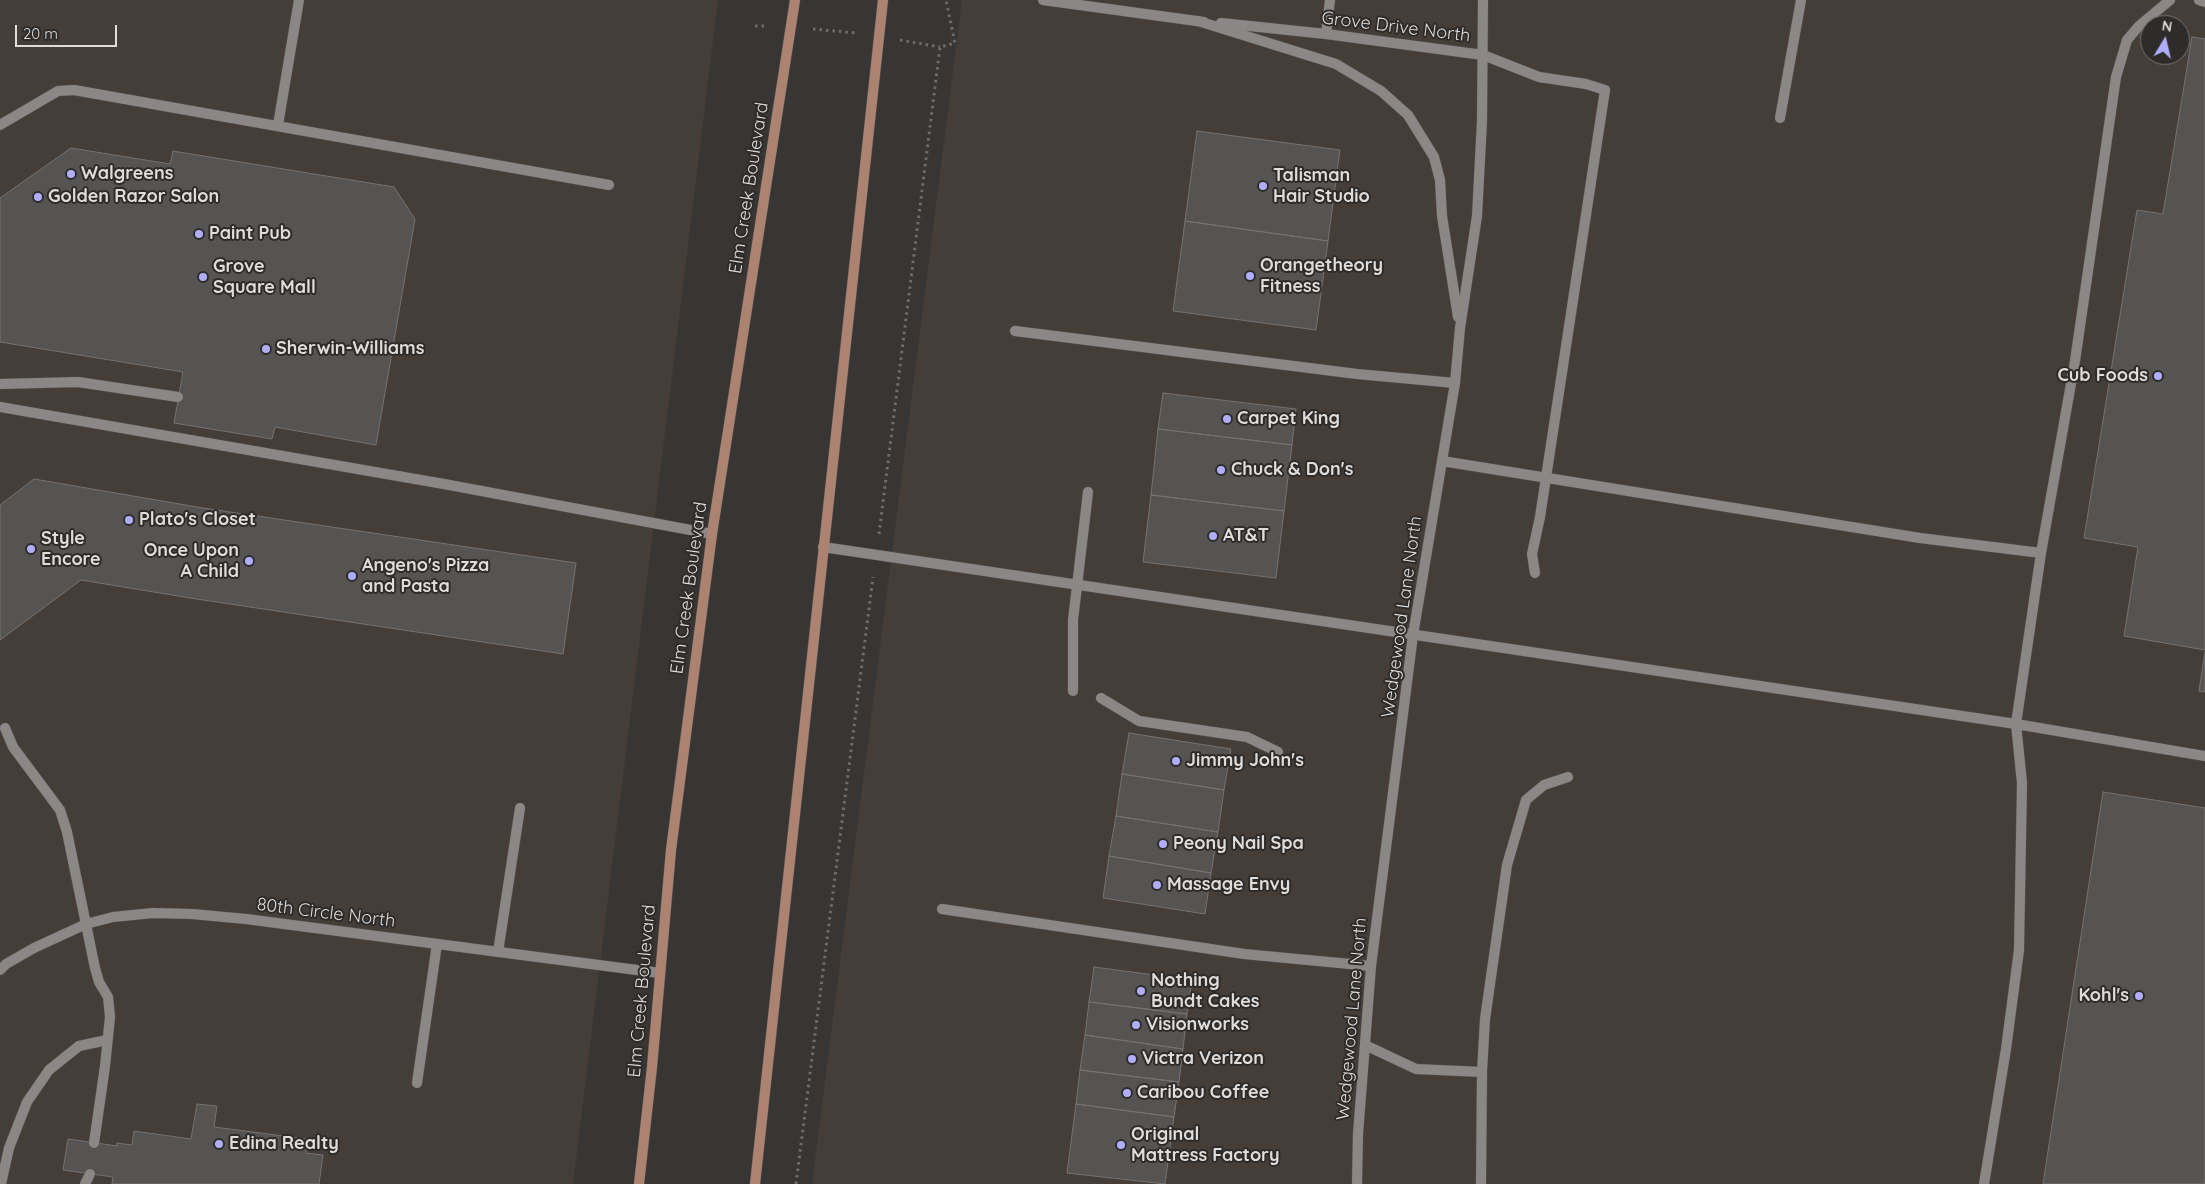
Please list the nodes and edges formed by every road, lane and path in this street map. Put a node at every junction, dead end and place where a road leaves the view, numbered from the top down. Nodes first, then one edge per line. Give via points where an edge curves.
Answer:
1 (300, 0) edge
2 (795, 0) edge
3 (883, 0) edge
4 (946, 0) edge
5 (1043, 0) edge
6 (1330, 0) edge
7 (1483, 0) edge
8 (1801, 0) edge
9 (2170, 0) edge
10 (2199, 0) edge
11 (2205, 2) edge
12 (1198, 21) junction
13 (756, 26) dead end
14 (790, 27) junction
15 (1326, 34) junction
16 (879, 36) junction
17 (954, 44) dead end
18 (940, 47) dead end
19 (1483, 55) junction
20 (1780, 118) dead end
21 (0, 125) edge
22 (278, 125) junction
23 (609, 185) dead end
24 (1460, 328) junction
25 (1015, 331) dead end
26 (1455, 383) junction
27 (0, 384) edge
28 (178, 397) dead end
29 (0, 407) edge
30 (1442, 461) junction
31 (1546, 478) junction
32 (1088, 492) dead end
33 (712, 534) junction
34 (824, 547) junction
35 (2041, 554) junction
36 (1535, 573) dead end
37 (1077, 586) junction
38 (1413, 634) junction
39 (1073, 691) dead end
40 (1101, 698) dead end
41 (2016, 724) junction
42 (5, 728) dead end
43 (1278, 752) dead end
44 (2205, 756) edge
45 (1568, 777) dead end
46 (520, 808) dead end
47 (942, 909) dead end
48 (86, 924) junction
49 (437, 944) junction
50 (498, 952) junction
51 (2, 964) edge
52 (1371, 966) junction
53 (660, 973) junction
54 (107, 1040) junction
55 (1365, 1045) junction
56 (1482, 1072) junction
57 (418, 1083) dead end
58 (803, 1124) dead end
59 (94, 1143) dead end
60 (90, 1174) dead end
61 (1, 1184) edge
62 (85, 1184) edge
63 (639, 1184) edge
64 (755, 1184) edge
65 (796, 1184) edge
66 (1357, 1184) edge
67 (1481, 1184) edge
68 (1984, 1184) edge

1 - 22 street
2 - 14 main road, Elm Creek Boulevard
3 - 16 main road
4 - 17 path
5 - 12 street, Grove Drive North
6 - 15 street
7 - 19 street, Grove Drive North
8 - 20 street
9 - 35 street via 2138,26 2127,40 2116,77
10 - 11 street
12 - 15 street, Grove Drive North
12 - 24 street via 1336,64 1381,91 1408,115 1434,157 1440,180 1442,216
13 - 14 path
14 - 16 path
14 - 33 main road, Elm Creek Boulevard
15 - 19 street, Grove Drive North
16 - 18 path
16 - 34 main road
19 - 24 street, Wedgewood Lane North via 1477,216
19 - 31 street via 1539,77 1605,90
21 - 22 street via 58,91 74,90
22 - 23 street
24 - 26 street, Wedgewood Lane North
25 - 26 street via 1357,374
26 - 30 street, Wedgewood Lane North
27 - 28 street via 78,382
29 - 33 street
30 - 31 street
30 - 38 street, Wedgewood Lane North
31 - 35 street via 1920,538
31 - 36 street via 1532,554
32 - 37 street
33 - 53 main road, Elm Creek Boulevard via 671,850
34 - 37 street
34 - 64 main road
35 - 41 street
37 - 38 street
37 - 39 street via 1073,620
38 - 41 street
38 - 52 street, Wedgewood Lane North
40 - 43 street via 1139,721 1247,738
41 - 44 street
41 - 68 street via 2022,783 2018,950
42 - 48 street via 13,747 60,810
45 - 56 street via 1544,784 1526,800 1507,865 1485,1019
46 - 50 street
47 - 52 street via 1244,954
48 - 49 street, 80th Circle North via 113,916 192,914
48 - 51 street, 80th Circle North
48 - 54 street via 99,982 108,997
49 - 50 street, 80th Circle North
49 - 57 street
50 - 53 street, 80th Circle North
52 - 55 street, Wedgewood Lane North
53 - 63 main road, Elm Creek Boulevard
54 - 59 street
54 - 61 street via 79,1046 49,1070 26,1102 9,1148
55 - 56 street via 1416,1069
55 - 66 street, Wedgewood Lane North
56 - 67 street
58 - 65 path
60 - 62 street

